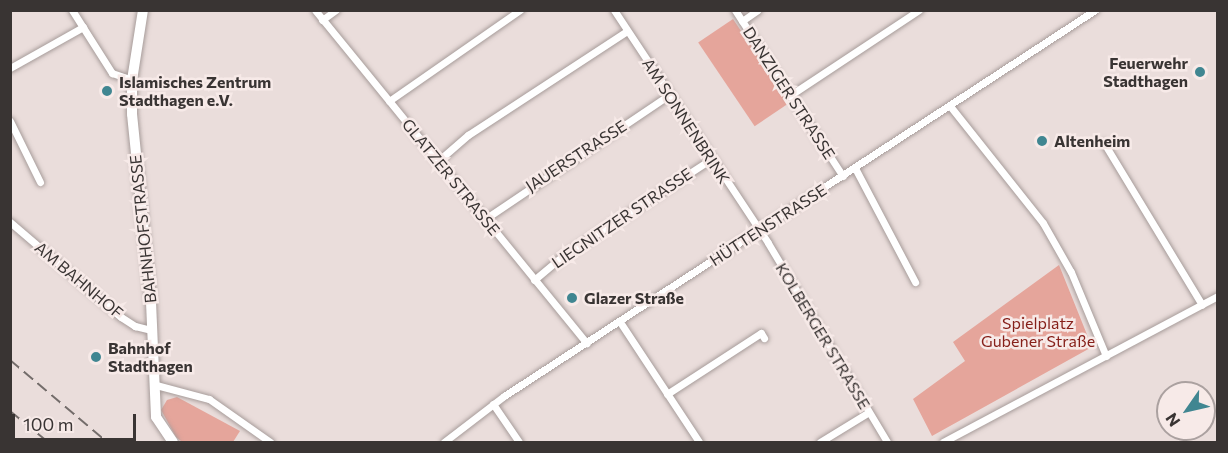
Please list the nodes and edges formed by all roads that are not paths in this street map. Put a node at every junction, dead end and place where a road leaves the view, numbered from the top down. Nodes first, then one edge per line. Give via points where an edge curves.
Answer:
1 (72, 10) edge
2 (143, 10) edge
3 (315, 10) edge
4 (336, 10) edge
5 (520, 10) edge
6 (614, 10) edge
7 (735, 10) edge
8 (758, 10) edge
9 (919, 10) edge
10 (1095, 10) edge
11 (322, 20) junction
12 (742, 21) junction
13 (82, 27) junction
14 (627, 31) junction
15 (11, 68) edge
16 (132, 80) junction
17 (669, 95) junction
18 (789, 96) junction
19 (389, 101) junction
20 (950, 106) junction
21 (10, 121) edge
22 (1104, 143) dead end
23 (711, 159) junction
24 (438, 161) junction
25 (855, 168) junction
26 (843, 176) junction
27 (40, 182) dead end
28 (485, 219) junction
29 (10, 222) edge
30 (759, 231) junction
31 (534, 280) junction
32 (915, 282) dead end
33 (1218, 296) edge
34 (1202, 305) junction
35 (620, 322) junction
36 (151, 330) junction
37 (764, 338) dead end
38 (587, 343) junction
39 (1106, 356) junction
40 (156, 385) junction
41 (667, 394) junction
42 (493, 404) junction
43 (869, 412) junction
44 (173, 442) edge
45 (270, 442) edge
46 (444, 442) edge
47 (519, 442) edge
48 (699, 442) edge
49 (820, 442) edge
50 (887, 442) edge
51 (944, 442) edge

1 - 13 street
2 - 16 main road, BAHNHOFSTRASSE
3 - 11 street, GLATZER STRASSE
4 - 11 street
5 - 19 street
6 - 14 street, AM SONNENBRINK
7 - 12 street, DANZIGER STRASSE
8 - 12 street
9 - 18 street
10 - 20 street, HÜTTENSTRASSE
11 - 19 street, GLATZER STRASSE
12 - 18 street, DANZIGER STRASSE
13 - 15 street
13 - 16 street via 112,73
14 - 17 street, AM SONNENBRINK
14 - 24 street via 468,135
16 - 36 main road, BAHNHOFSTRASSE
17 - 23 street, AM SONNENBRINK
17 - 28 street, JAUERSTRASSE
18 - 26 street, DANZIGER STRASSE
19 - 24 street, GLATZER STRASSE
20 - 25 street, HÜTTENSTRASSE
20 - 39 street via 1042,223 1071,272
21 - 27 street
22 - 34 street
23 - 30 street, AM SONNENBRINK
23 - 31 street, LIEGNITZER STRASSE via 564,255
24 - 28 street, GLATZER STRASSE
25 - 26 street, HÜTTENSTRASSE
25 - 32 street
26 - 30 street, HÜTTENSTRASSE
28 - 31 street, GLATZER STRASSE
29 - 36 street, AM BAHNHOF via 122,317
30 - 35 street, HÜTTENSTRASSE
30 - 43 street, KOLBERGER STRASSE
31 - 38 street, GLATZER STRASSE
33 - 34 street
34 - 39 street
35 - 38 street, HÜTTENSTRASSE
35 - 41 street
36 - 40 main road, BAHNHOFSTRASSE
37 - 41 street via 761,333
38 - 42 street, HÜTTENSTRASSE
39 - 51 street
40 - 44 main road, BAHNHOFSTRASSE via 156,417
40 - 45 street via 209,399
41 - 48 street
42 - 46 street, HÜTTENSTRASSE
42 - 47 street
43 - 49 street
43 - 50 street, KOLBERGER STRASSE

